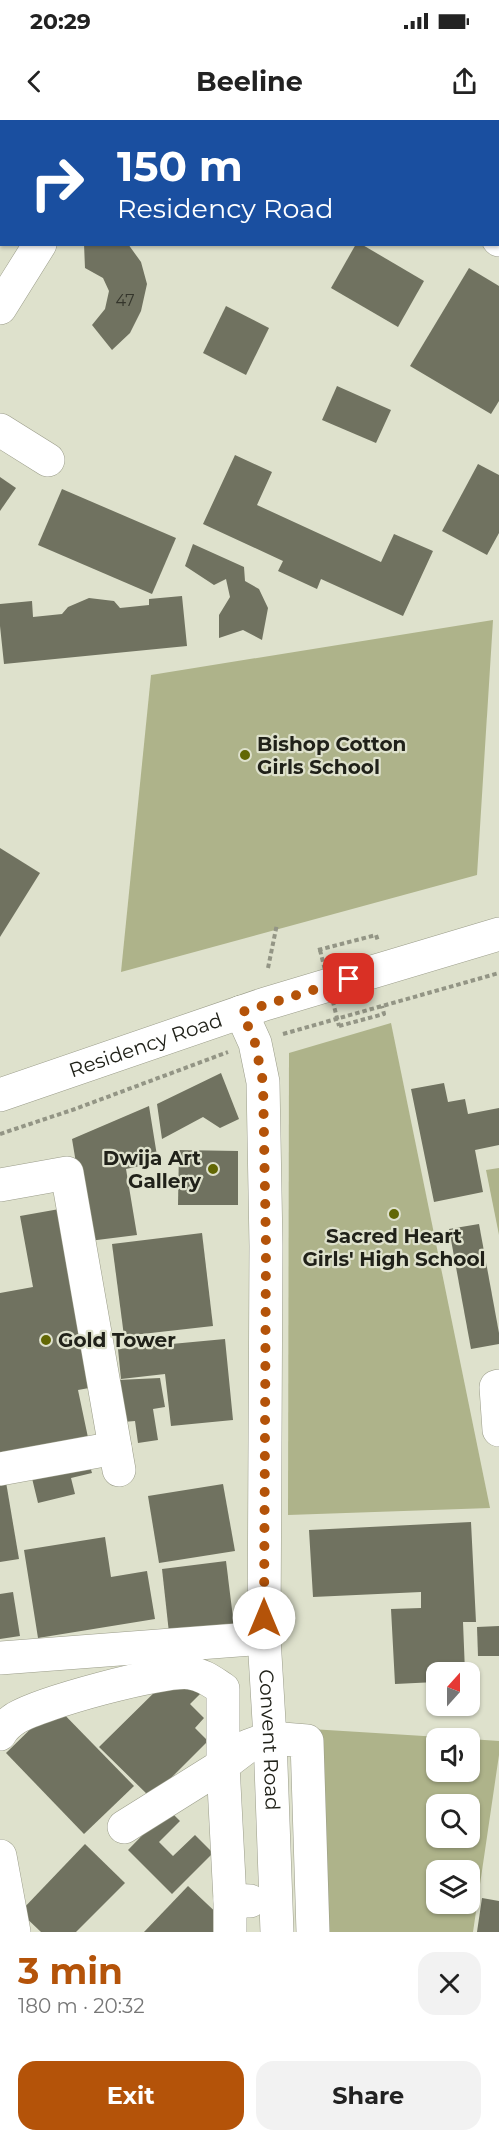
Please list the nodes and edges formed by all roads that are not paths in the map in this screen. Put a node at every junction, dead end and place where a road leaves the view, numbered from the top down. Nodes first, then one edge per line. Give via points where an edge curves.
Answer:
1 (256, 120) edge
2 (264, 120) edge
3 (39, 246) edge
4 (0, 308) edge
5 (0, 430) edge
6 (48, 460) dead end
7 (499, 934) edge
8 (242, 1012) junction
9 (0, 1095) edge
10 (0, 1185) edge
11 (499, 1386) edge
12 (499, 1430) edge
13 (0, 1469) edge
14 (264, 1638) junction
15 (0, 1658) edge
16 (0, 1734) edge
17 (270, 1738) junction
18 (223, 1765) junction
19 (124, 1827) dead end
20 (0, 1856) edge
21 (230, 1916) edge
22 (276, 1916) edge
23 (14, 1932) edge
24 (313, 1932) edge

1 - 2 street
3 - 4 street
5 - 6 street
7 - 8 street, Residency Road
8 - 9 street, Residency Road
8 - 14 street, Convent Road via 255,1043 263,1082
10 - 13 street via 67,1173 117,1459
11 - 12 street
14 - 15 street
14 - 17 street, Convent Road
16 - 18 street via 17,1718 39,1708 107,1687 189,1673 206,1677 223,1689
17 - 18 street via 248,1746
17 - 22 street, Convent Road
17 - 24 street via 307,1741
18 - 19 street
18 - 21 street
20 - 23 street
21 - 22 street

